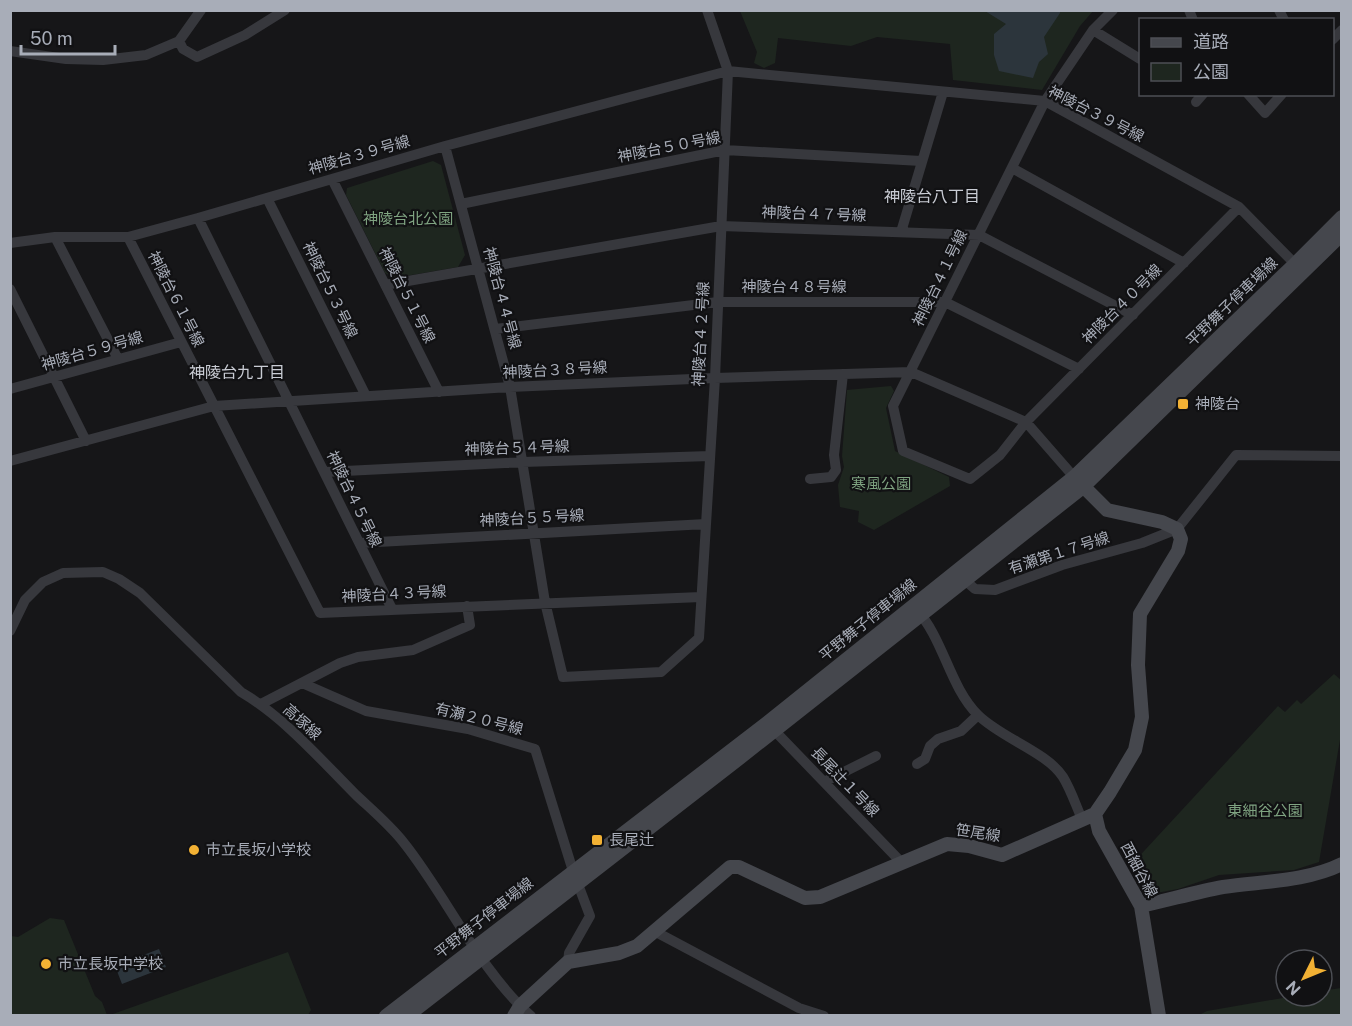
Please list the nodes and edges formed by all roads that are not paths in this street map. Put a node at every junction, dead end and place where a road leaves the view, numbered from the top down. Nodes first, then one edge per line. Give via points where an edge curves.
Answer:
1 (201, 10) edge
2 (285, 10) edge
3 (707, 10) edge
4 (1113, 10) edge
5 (1093, 30) junction
6 (178, 41) junction
7 (10, 51) edge
8 (1139, 58) edge
9 (728, 71) junction
10 (943, 92) junction
11 (1250, 96) edge
12 (1280, 96) edge
13 (1045, 101) junction
14 (445, 146) junction
15 (725, 150) junction
16 (921, 161) junction
17 (1012, 168) junction
18 (332, 179) junction
19 (267, 198) junction
20 (461, 204) junction
21 (1239, 207) junction
22 (1341, 217) edge
23 (198, 218) junction
24 (721, 226) junction
25 (901, 232) junction
26 (1341, 234) edge
27 (979, 235) junction
28 (55, 237) junction
29 (128, 237) junction
30 (10, 243) edge
31 (1184, 263) junction
32 (478, 267) junction
33 (1299, 268) junction
34 (385, 285) junction
35 (10, 289) edge
36 (718, 302) junction
37 (945, 302) junction
38 (1133, 315) junction
39 (495, 329) junction
40 (181, 342) junction
41 (118, 359) junction
42 (1079, 369) junction
43 (910, 372) junction
44 (843, 374) junction
45 (53, 378) junction
46 (714, 378) junction
47 (510, 387) junction
48 (10, 389) edge
49 (439, 392) junction
50 (366, 396) junction
51 (290, 401) junction
52 (214, 406) junction
53 (1026, 422) junction
54 (86, 441) junction
55 (710, 456) junction
56 (1341, 456) edge
57 (10, 461) edge
58 (523, 462) junction
59 (325, 472) junction
60 (810, 480) dead end
61 (1079, 482) junction
62 (706, 525) junction
63 (1177, 529) junction
64 (534, 533) junction
65 (360, 543) junction
66 (960, 577) junction
67 (701, 597) junction
68 (545, 602) junction
69 (467, 606) junction
70 (392, 609) junction
71 (918, 610) junction
72 (10, 631) edge
73 (302, 683) junction
74 (261, 704) junction
75 (978, 715) junction
76 (770, 726) junction
77 (876, 756) dead end
78 (917, 764) dead end
79 (824, 782) junction
80 (1088, 817) junction
81 (902, 863) junction
82 (1341, 864) edge
83 (575, 876) junction
84 (1142, 906) junction
85 (656, 932) junction
86 (478, 952) junction
87 (568, 962) junction
88 (517, 1011) edge
89 (386, 1016) edge
90 (407, 1016) edge
91 (531, 1016) edge
92 (824, 1016) edge
93 (1159, 1016) edge

1 - 6 street
2 - 6 street via 245,35 197,57
3 - 9 street
4 - 5 street, 神陵台４１号線
5 - 8 street
5 - 13 street, 神陵台４１号線
6 - 7 street via 146,54 104,60
9 - 10 street, 神陵台３９号線
9 - 14 street, 神陵台３９号線
9 - 15 street, 神陵台４２号線
10 - 13 street, 神陵台３９号線
10 - 16 street
11 - 12 street via 1265,113
13 - 17 street, 神陵台４１号線
13 - 21 street, 神陵台３９号線
14 - 18 street, 神陵台３９号線
14 - 20 street, 神陵台４４号線
15 - 16 street, 神陵台５０号線
15 - 20 street, 神陵台５０号線
15 - 24 street, 神陵台４２号線
16 - 25 street
17 - 27 street, 神陵台４１号線
17 - 31 street
18 - 19 street, 神陵台３９号線
18 - 34 street, 神陵台５１号線
19 - 23 street, 神陵台３９号線
19 - 50 street, 神陵台５３号線
20 - 32 street, 神陵台４４号線
21 - 31 street, 神陵台４０号線
21 - 33 street, 神陵台３９号線
22 - 33 street, 平野舞子停車場線
23 - 29 street, 神陵台３９号線
23 - 51 street
24 - 25 street, 神陵台４７号線
24 - 32 street, 神陵台４７号線
24 - 36 street, 神陵台４２号線
25 - 27 street, 神陵台４７号線
26 - 33 street, 平野舞子停車場線
27 - 37 street, 神陵台４１号線
27 - 38 street, 神陵台４７号線
28 - 29 street, 神陵台３９号線
28 - 30 street, 神陵台３９号線
28 - 41 street
29 - 40 street, 神陵台６１号線
31 - 38 street, 神陵台４０号線
32 - 34 street, 神陵台４７号線
32 - 39 street, 神陵台４４号線
33 - 61 street, 平野舞子停車場線
34 - 49 street, 神陵台５１号線
35 - 45 street
36 - 37 street, 神陵台４８号線
36 - 39 street, 神陵台４８号線
36 - 46 street, 神陵台４２号線
37 - 42 street, 神陵台４８号線
37 - 43 street, 神陵台４１号線
38 - 42 street, 神陵台４０号線
39 - 47 street, 神陵台４４号線
40 - 41 street, 神陵台５９号線
40 - 52 street, 神陵台６１号線
41 - 45 street, 神陵台５９号線
42 - 53 street, 神陵台４０号線
43 - 44 street, 神陵台３８号線
43 - 53 street, 神陵台３８号線
43 - 53 street, 神陵台４１号線 via 893,406 903,451 970,479 1000,455
44 - 46 street, 神陵台３８号線
44 - 60 street via 834,455 836,470 831,477
45 - 48 street, 神陵台５９号線
45 - 54 street
46 - 47 street, 神陵台３８号線
46 - 55 street, 神陵台４２号線
47 - 49 street, 神陵台３８号線
47 - 58 street, 神陵台４４号線
49 - 50 street, 神陵台３８号線
50 - 51 street, 神陵台３８号線
51 - 52 street, 神陵台３８号線
51 - 59 street, 神陵台４５号線
52 - 54 street, 神陵台３８号線
52 - 70 street, 神陵台４３号線 via 320,613
53 - 61 street, 神陵台３８号線
54 - 57 street, 神陵台３８号線
55 - 58 street, 神陵台５４号線
55 - 62 street, 神陵台４２号線
56 - 63 street via 1236,455
58 - 59 street, 神陵台５４号線
58 - 64 street, 神陵台４４号線
59 - 65 street, 神陵台４５号線
61 - 63 street via 1107,510
61 - 66 street, 平野舞子停車場線
62 - 64 street, 神陵台５５号線
62 - 67 street, 神陵台４２号線
63 - 66 street, 有瀬第１７号線 via 994,590 975,589
63 - 80 street via 1181,539 1178,551 1140,614 1142,717 1135,750
64 - 65 street, 神陵台５５号線
64 - 68 street, 神陵台４４号線
65 - 70 street, 神陵台４５号線
66 - 71 street, 平野舞子停車場線
67 - 68 street, 神陵台４３号線
67 - 68 street, 神陵台４２号線 via 699,638 661,672 563,677
68 - 69 street, 神陵台４３号線
69 - 70 street, 神陵台４３号線
69 - 73 street via 470,625 413,650 340,663
71 - 75 street
71 - 76 street, 平野舞子停車場線
72 - 74 street, 高塚線 via 25,600 43,582 63,573 104,572 140,593 241,692
73 - 74 street
73 - 83 street, 有瀬２０号線 via 366,711 468,729 535,749
74 - 86 street, 高塚線 via 404,842
75 - 78 street via 961,730 930,746 925,759
75 - 80 street via 1052,765 1064,777
76 - 79 street, 長尾辻１号線
76 - 83 street, 平野舞子停車場線
77 - 79 street
79 - 81 street, 長尾辻１号線
80 - 81 street, 笹尾線 via 1002,855 947,844
80 - 84 street, 西細谷線
81 - 85 street, 笹尾線 via 820,897 805,898 739,867 730,867
82 - 84 street via 1297,879 1221,888
83 - 86 street, 平野舞子停車場線
83 - 87 street, 有瀬２０号線 via 590,916
84 - 93 street, 西細谷線
85 - 87 street, 笹尾線 via 619,953
85 - 92 street via 799,1008
86 - 88 street, 高塚線
86 - 89 street, 平野舞子停車場線
86 - 90 street, 平野舞子停車場線
87 - 88 street
88 - 91 street, 高塚線

